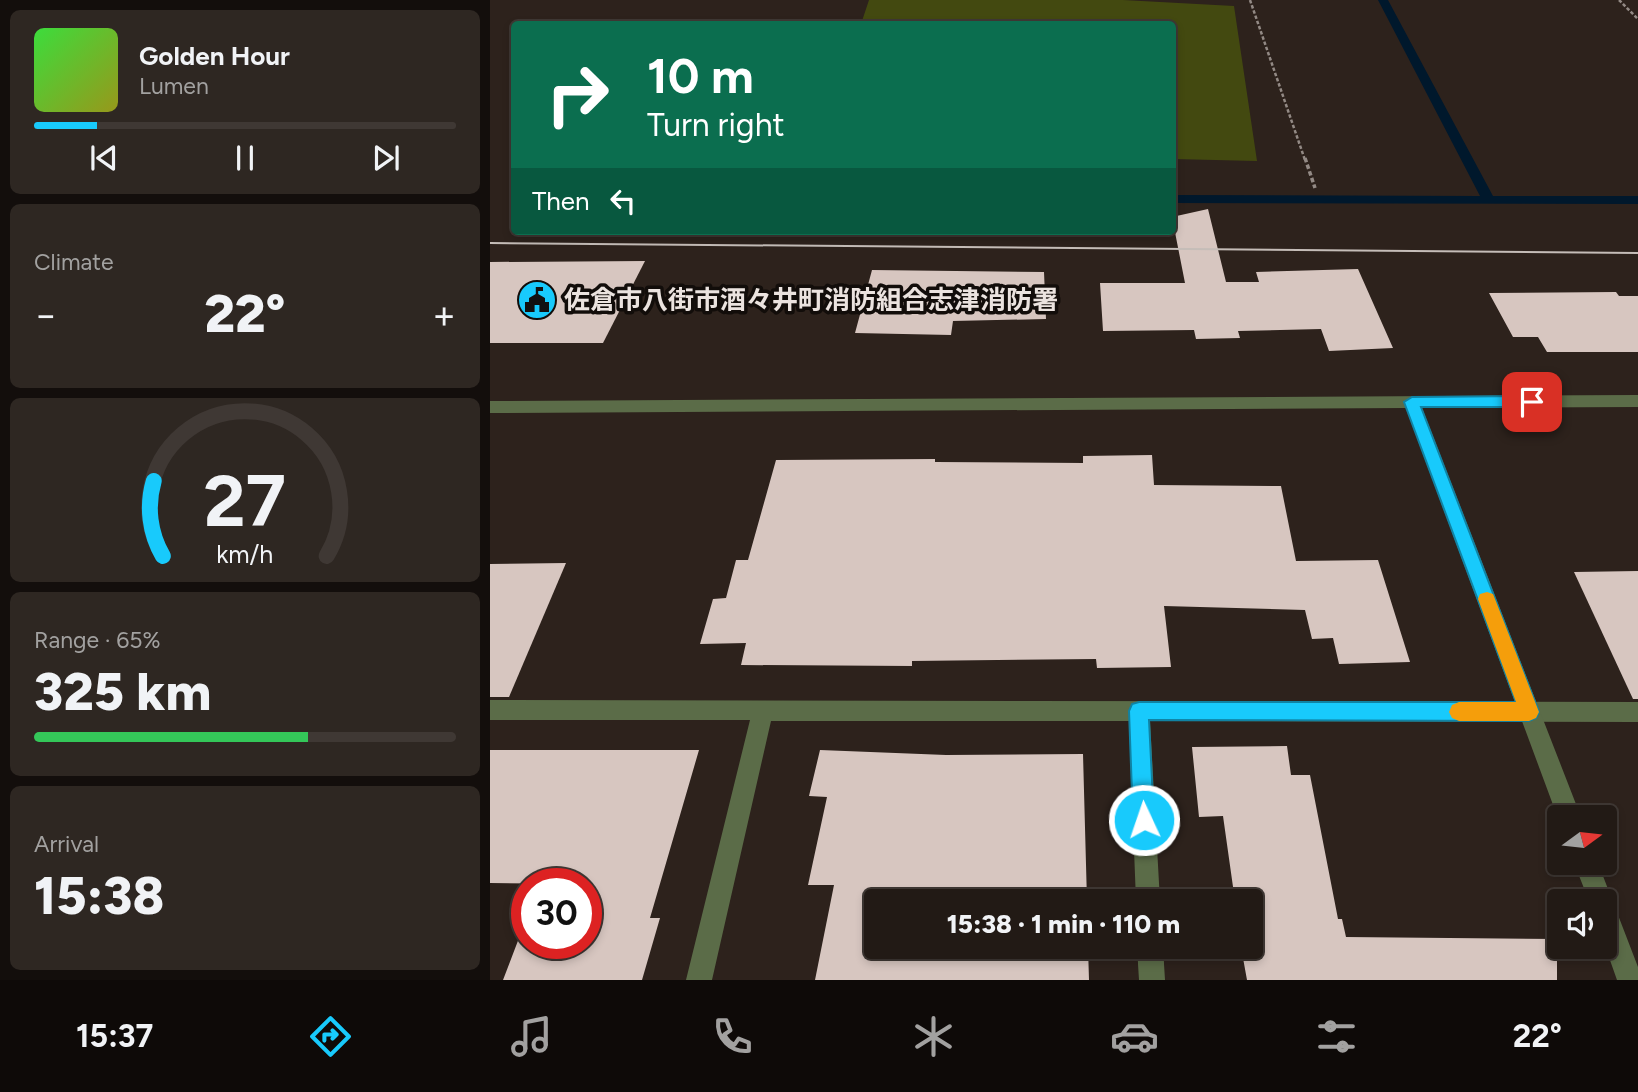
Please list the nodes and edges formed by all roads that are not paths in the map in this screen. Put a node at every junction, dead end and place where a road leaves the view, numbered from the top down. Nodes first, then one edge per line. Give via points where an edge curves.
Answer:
1 (1638, 401) edge
2 (1412, 402) junction
3 (490, 407) edge
4 (490, 710) edge
5 (763, 711) junction
6 (1139, 711) junction
7 (1529, 712) junction
8 (1638, 712) edge
9 (1564, 805) edge
10 (1147, 889) edge
11 (1617, 945) edge
12 (1151, 959) edge
13 (699, 980) edge
14 (1152, 980) edge
15 (1630, 980) edge

1 - 2 street
2 - 3 street
2 - 7 street
4 - 5 street
5 - 6 street
5 - 13 street
6 - 7 street
6 - 10 street
7 - 8 street
7 - 9 street
11 - 15 street
12 - 14 street

